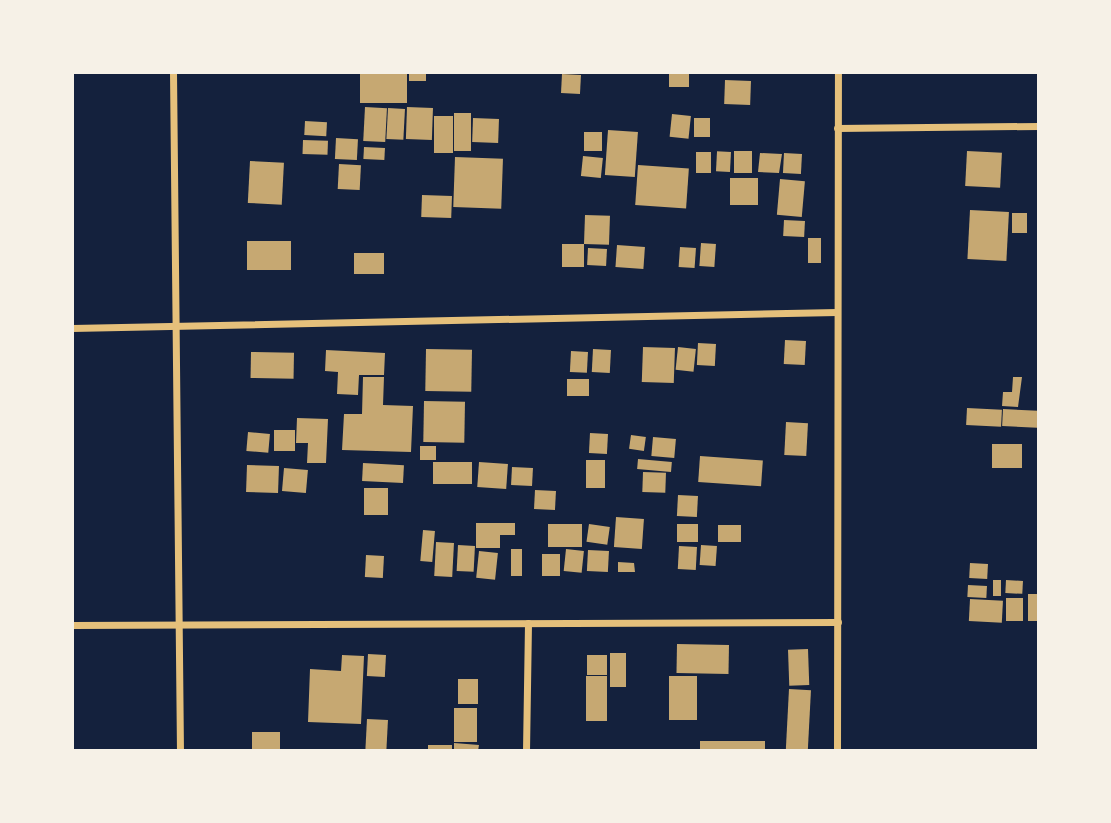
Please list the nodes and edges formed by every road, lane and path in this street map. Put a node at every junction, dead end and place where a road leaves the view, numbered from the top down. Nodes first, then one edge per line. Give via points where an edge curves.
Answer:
1 (173, 72) edge
2 (838, 72) edge
3 (1039, 126) edge
4 (837, 128) junction
5 (837, 312) junction
6 (178, 326) junction
7 (72, 328) edge
8 (838, 622) junction
9 (528, 623) junction
10 (179, 624) junction
11 (72, 625) edge
12 (180, 751) edge
13 (526, 751) edge
14 (837, 751) edge

1 - 6 street
2 - 4 street
3 - 4 street
4 - 5 street
5 - 6 street
5 - 8 street
6 - 7 street
6 - 10 street
8 - 9 street
8 - 14 street
9 - 10 street
9 - 13 street
10 - 11 street
10 - 12 street

